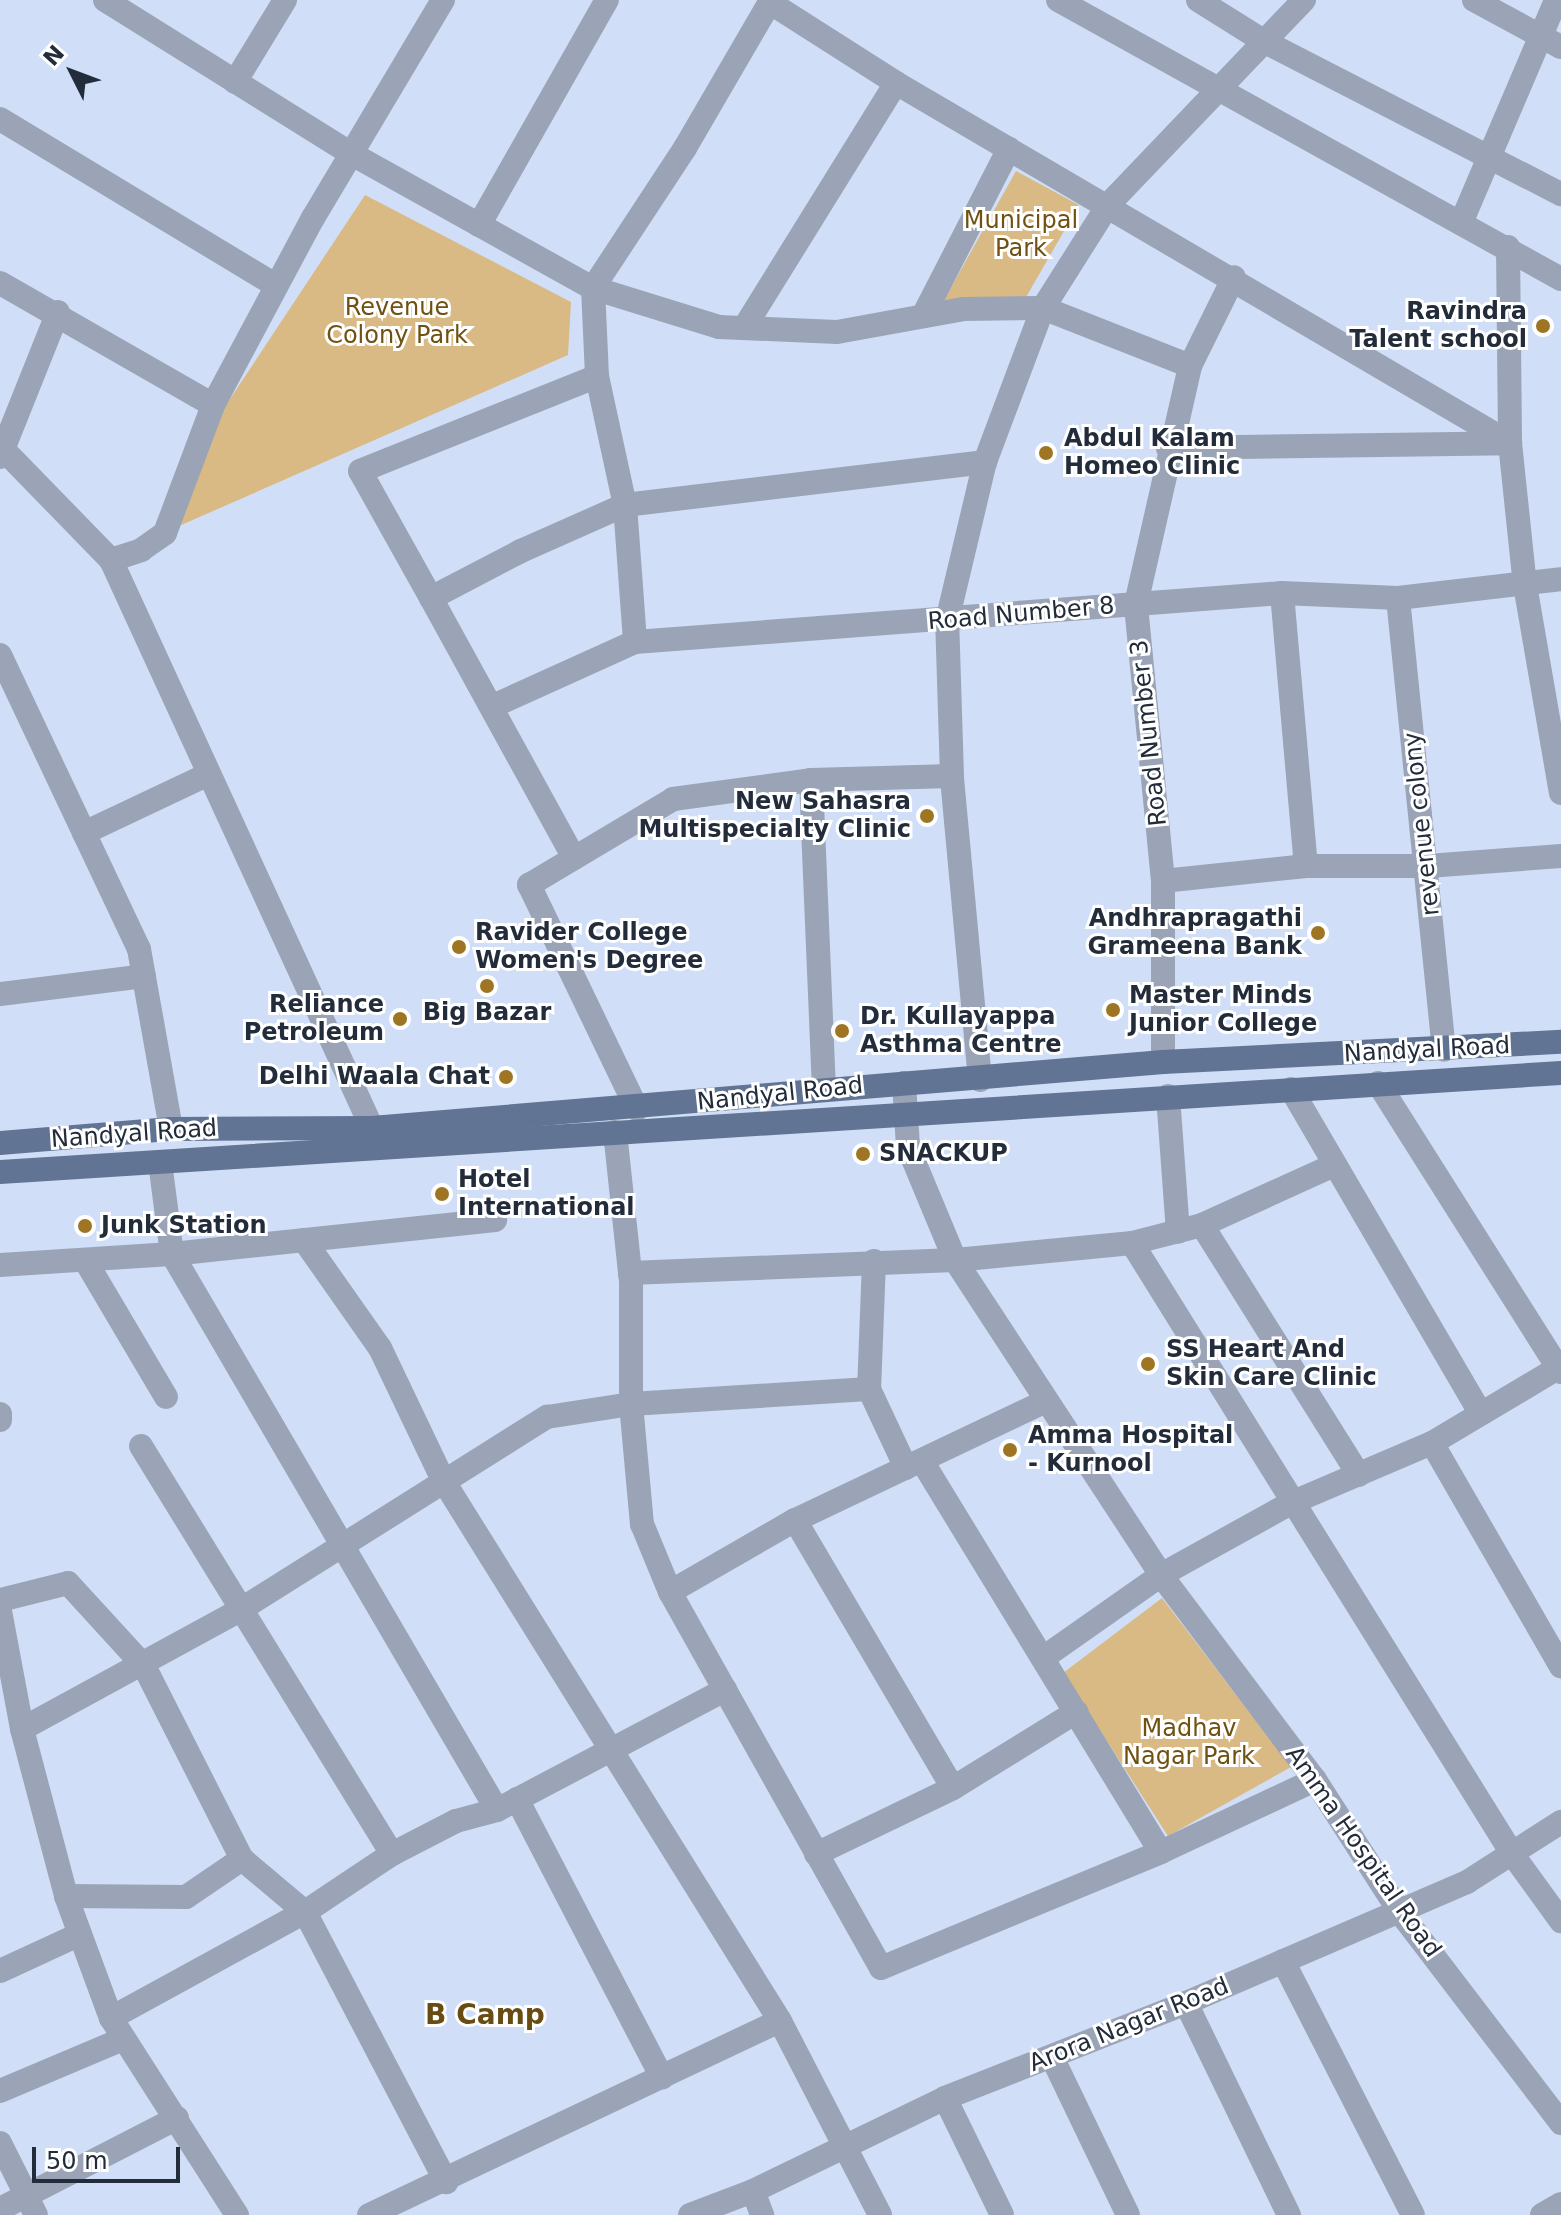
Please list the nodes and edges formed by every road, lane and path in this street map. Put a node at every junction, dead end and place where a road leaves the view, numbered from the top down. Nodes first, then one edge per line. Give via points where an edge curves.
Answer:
1 (105, 0) edge
2 (285, 0) edge
3 (443, 0) edge
4 (607, 0) edge
5 (1058, 0) edge
6 (1198, 0) edge
7 (1304, 0) edge
8 (1474, 0) edge
9 (1556, 0) edge
10 (770, 1) edge
11 (1538, 35) junction
12 (1265, 42) junction
13 (1561, 47) edge
14 (235, 82) junction
15 (896, 83) junction
16 (1214, 91) junction
17 (0, 119) edge
18 (1009, 149) junction
19 (1490, 152) junction
20 (350, 153) junction
21 (1561, 194) edge
22 (1108, 205) junction
23 (1461, 223) junction
24 (479, 225) junction
25 (1508, 247) junction
26 (1234, 277) junction
27 (1561, 279) edge
28 (0, 283) edge
29 (275, 285) junction
30 (593, 288) junction
31 (1043, 308) junction
32 (58, 312) junction
33 (923, 316) junction
34 (744, 328) junction
35 (1190, 366) junction
36 (597, 376) junction
37 (213, 405) junction
38 (1510, 443) junction
39 (1168, 448) junction
40 (2, 453) edge
41 (985, 462) junction
42 (625, 505) junction
43 (111, 560) junction
44 (1561, 579) edge
45 (1525, 585) junction
46 (1282, 593) junction
47 (431, 598) junction
48 (1398, 598) junction
49 (1136, 604) junction
50 (947, 621) junction
51 (635, 642) junction
52 (4, 668) edge
53 (493, 706) junction
54 (209, 774) junction
55 (952, 776) junction
56 (811, 780) junction
57 (1561, 793) edge
58 (84, 833) junction
59 (1561, 856) edge
60 (574, 858) junction
61 (1306, 866) junction
62 (1428, 866) junction
63 (1163, 881) junction
64 (144, 976) junction
65 (0, 993) edge
66 (1561, 1042) edge
67 (1444, 1050) junction
68 (1163, 1062) junction
69 (1561, 1073) edge
70 (980, 1080) junction
71 (904, 1083) junction
72 (1378, 1083) junction
73 (824, 1088) junction
74 (1291, 1089) junction
75 (1168, 1096) junction
76 (637, 1109) junction
77 (903, 1113) junction
78 (372, 1128) junction
79 (171, 1129) junction
80 (615, 1132) junction
81 (0, 1143) edge
82 (160, 1162) junction
83 (1332, 1166) junction
84 (0, 1172) edge
85 (495, 1220) dead end
86 (1202, 1225) junction
87 (1178, 1232) junction
88 (304, 1240) junction
89 (1132, 1243) junction
90 (172, 1254) junction
91 (85, 1260) junction
92 (955, 1260) junction
93 (874, 1261) junction
94 (0, 1265) edge
95 (630, 1273) junction
96 (1560, 1370) edge
97 (869, 1389) junction
98 (166, 1397) dead end
99 (1046, 1401) junction
100 (631, 1404) junction
101 (0, 1414) edge
102 (1481, 1414) junction
103 (0, 1420) edge
104 (1432, 1443) junction
105 (141, 1446) dead end
106 (914, 1465) junction
107 (1359, 1475) junction
108 (443, 1480) junction
109 (1291, 1503) junction
110 (795, 1520) junction
111 (341, 1545) junction
112 (1161, 1575) junction
113 (670, 1592) junction
114 (0, 1600) edge
115 (240, 1610) junction
116 (0, 1611) edge
117 (1043, 1658) junction
118 (144, 1666) junction
119 (1561, 1666) edge
120 (725, 1690) junction
121 (1076, 1712) junction
122 (22, 1729) junction
123 (609, 1751) junction
124 (1315, 1780) junction
125 (953, 1788) junction
126 (507, 1804) junction
127 (1561, 1822) edge
128 (1161, 1852) junction
129 (392, 1854) junction
130 (816, 1854) junction
131 (1513, 1855) junction
132 (242, 1859) junction
133 (66, 1896) junction
134 (1399, 1911) junction
135 (305, 1912) junction
136 (1561, 1921) edge
137 (80, 1934) junction
138 (1283, 1961) junction
139 (0, 1971) edge
140 (1186, 2003) junction
141 (780, 2021) junction
142 (116, 2029) junction
143 (1052, 2057) junction
144 (662, 2078) junction
145 (0, 2091) edge
146 (945, 2098) junction
147 (177, 2118) junction
148 (1561, 2123) edge
149 (0, 2143) edge
150 (845, 2143) junction
151 (446, 2182) junction
152 (753, 2191) junction
153 (1561, 2204) edge
154 (31, 2207) edge
155 (0, 2209) edge
156 (231, 2213) edge
157 (369, 2215) edge
158 (690, 2215) edge
159 (762, 2215) edge
160 (880, 2215) edge
161 (1002, 2215) edge
162 (1128, 2215) edge
163 (1289, 2215) edge
164 (1413, 2215) edge
165 (1542, 2215) edge

1 - 14 street
2 - 14 street
3 - 20 street
4 - 24 street
5 - 16 street
6 - 12 street
7 - 12 street
8 - 11 street
9 - 11 street
10 - 15 street
10 - 30 street via 685,148
11 - 13 street
11 - 19 street
12 - 16 street
12 - 19 street
14 - 20 street
15 - 18 street
15 - 34 street
16 - 22 street
16 - 23 street
17 - 29 street
18 - 22 street
18 - 33 street
19 - 21 street
19 - 23 street
20 - 24 street
20 - 29 street
22 - 26 street
22 - 31 street
23 - 25 street
24 - 30 street
25 - 27 street
25 - 38 street
26 - 35 street, Road Number 3
26 - 38 street
28 - 32 street
29 - 37 street
30 - 34 street via 719,327
30 - 36 street
31 - 33 street via 963,309
31 - 35 street
31 - 41 street
32 - 37 street
32 - 40 street
33 - 34 street via 837,332
35 - 39 street, Road Number 3
36 - 42 street
36 - 47 street via 360,471
37 - 43 street via 165,533 141,550
38 - 39 street
38 - 45 street
39 - 49 street, Road Number 3
40 - 43 street
41 - 42 street
41 - 50 street
42 - 47 street
42 - 51 street
43 - 54 street
44 - 45 street, Road Number 8
45 - 48 street, Road Number 8
45 - 57 street
46 - 48 street, Road Number 8
46 - 49 street, Road Number 8
46 - 61 street
47 - 53 street
48 - 62 street, revenue colony
49 - 50 street, Road Number 8
49 - 63 street, Road Number 3
50 - 51 street, Road Number 8
50 - 55 street
51 - 53 street, Road Number 8
52 - 58 street
53 - 60 street
54 - 58 street
54 - 78 street
55 - 56 street
55 - 70 street
56 - 60 street via 673,799
56 - 73 street
58 - 64 street via 139,949
59 - 62 street
60 - 76 street via 529,885
61 - 62 street
61 - 63 street
62 - 67 street, revenue colony
63 - 68 street, Road Number 3
64 - 65 street
64 - 79 street
66 - 67 main road, Nandyal Road
67 - 68 main road, Nandyal Road
68 - 70 main road, Nandyal Road
69 - 72 main road, Nandyal Road
70 - 71 main road, Nandyal Road
71 - 73 main road, Nandyal Road
71 - 77 street
72 - 74 main road, Nandyal Road
72 - 96 street
73 - 76 main road, Nandyal Road
74 - 75 main road, Nandyal Road
74 - 83 street
75 - 77 main road, Nandyal Road
75 - 87 street
76 - 78 main road, Nandyal Road
77 - 80 main road, Nandyal Road
77 - 92 street via 908,1147
78 - 79 main road, Nandyal Road
79 - 81 main road, Nandyal Road
80 - 82 main road, Nandyal Road
80 - 95 street
82 - 84 main road, Nandyal Road
82 - 90 street
83 - 86 street
83 - 102 street
85 - 88 street
86 - 87 street
86 - 107 street
87 - 89 street
88 - 90 street
88 - 108 street via 380,1348
89 - 92 street
89 - 109 street
90 - 91 street
90 - 111 street
91 - 94 street
91 - 98 street
92 - 93 street
92 - 99 street, Amma Hospital Road
93 - 95 street
93 - 97 street
95 - 100 street
96 - 102 street
97 - 100 street
97 - 106 street
99 - 106 street
99 - 112 street, Amma Hospital Road
100 - 108 street via 547,1417
100 - 113 street via 642,1524
101 - 103 street
102 - 104 street
104 - 107 street
104 - 119 street
105 - 115 street
106 - 110 street
106 - 117 street
107 - 109 street
108 - 111 street
108 - 123 street
109 - 112 street
109 - 131 street
110 - 113 street
110 - 125 street
111 - 115 street
111 - 126 street
112 - 117 street
112 - 124 street, Amma Hospital Road
113 - 120 street
114 - 118 street via 68,1583
115 - 118 street
115 - 129 street
116 - 122 street
117 - 121 street
118 - 122 street
118 - 132 street
120 - 123 street
120 - 130 street
121 - 125 street
121 - 128 street
122 - 133 street
123 - 126 street
123 - 141 street
124 - 128 street
124 - 134 street, Amma Hospital Road
125 - 130 street
126 - 129 street via 456,1821
126 - 144 street
127 - 131 street, Arora Nagar Road
128 - 130 street via 881,1968
129 - 135 street
131 - 134 street, Arora Nagar Road
131 - 136 street
132 - 133 street via 186,1897
132 - 135 street
133 - 137 street
134 - 138 street, Arora Nagar Road
134 - 148 street, Amma Hospital Road
135 - 142 street
135 - 151 street
137 - 139 street
137 - 142 street
138 - 140 street, Arora Nagar Road
138 - 164 street
140 - 143 street, Arora Nagar Road
140 - 163 street
141 - 144 street
141 - 150 street
142 - 145 street
142 - 147 street
143 - 146 street, Arora Nagar Road
143 - 162 street
144 - 151 street
146 - 150 street, Arora Nagar Road
146 - 161 street
147 - 154 street
147 - 156 street
149 - 154 street
150 - 152 street, Arora Nagar Road
150 - 160 street
151 - 157 street
152 - 158 street, Arora Nagar Road
152 - 159 street
153 - 165 street
154 - 155 street

